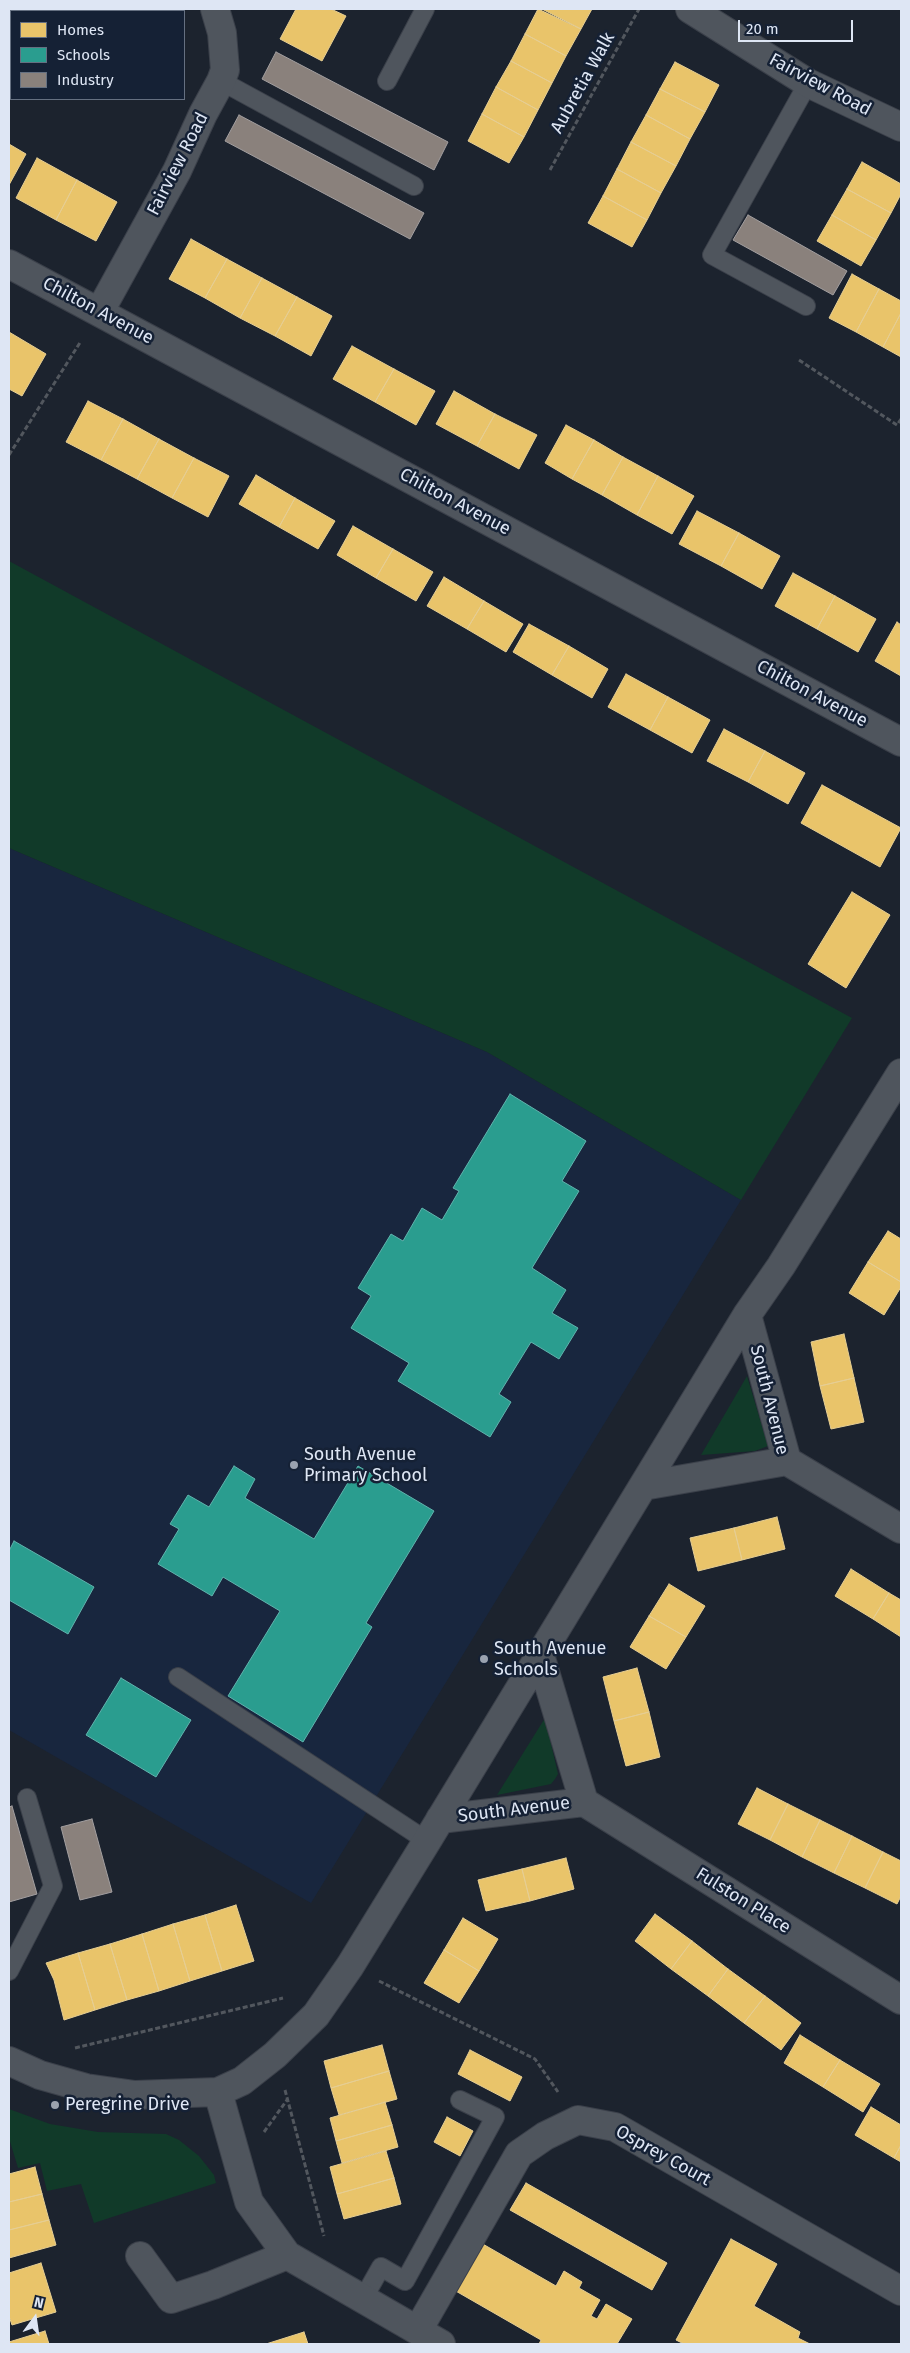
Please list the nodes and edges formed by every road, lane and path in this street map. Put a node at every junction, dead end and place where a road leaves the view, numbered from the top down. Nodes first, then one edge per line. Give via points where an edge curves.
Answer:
1 (215, 9) edge
2 (425, 9) edge
3 (639, 9) edge
4 (690, 9) edge
5 (386, 81) dead end
6 (221, 82) junction
7 (808, 83) junction
8 (901, 127) edge
9 (550, 170) dead end
10 (414, 186) dead end
11 (9, 264) edge
12 (806, 306) dead end
13 (100, 311) junction
14 (800, 360) dead end
15 (901, 419) edge
16 (9, 455) edge
17 (901, 742) edge
18 (901, 1073) edge
19 (747, 1315) junction
20 (788, 1461) junction
21 (643, 1486) junction
22 (901, 1529) edge
23 (540, 1655) junction
24 (178, 1677) dead end
25 (27, 1798) dead end
26 (584, 1802) junction
27 (434, 1830) junction
28 (350, 1966) junction
29 (9, 1971) edge
30 (901, 2000) edge
31 (316, 2015) junction
32 (275, 2055) junction
33 (9, 2061) edge
34 (60, 2080) junction
35 (218, 2092) junction
36 (460, 2100) dead end
37 (578, 2120) junction
38 (287, 2255) junction
39 (140, 2256) dead end
40 (311, 2269) junction
41 (901, 2292) edge
42 (363, 2299) junction
43 (418, 2330) junction
44 (441, 2344) edge

1 - 6 street, Fairview Road via 222,33 224,70
2 - 5 lane
3 - 9 path, Aubretia Walk
4 - 7 street, Fairview Road
6 - 10 lane
6 - 13 street, Fairview Road
7 - 8 street, Fairview Road
7 - 12 lane via 712,256
11 - 13 street, Chilton Avenue
13 - 16 path
13 - 17 street, Chilton Avenue
14 - 15 path via 897,425
18 - 19 street, South Avenue
19 - 20 street, South Avenue
19 - 21 street, South Avenue
20 - 21 street, South Avenue
20 - 22 street
21 - 23 street, South Avenue
23 - 26 street, South Avenue
23 - 27 street, South Avenue
24 - 27 lane
25 - 29 lane via 53,1886
26 - 27 street, South Avenue
26 - 30 street, Fulston Place
27 - 28 street, South Avenue
28 - 31 street, South Avenue
28 - 37 path via 535,2059
31 - 32 street, South Avenue
31 - 34 path via 284,1997 71,2049
32 - 35 street, South Avenue via 242,2081
32 - 40 path via 326,2240
33 - 34 street
34 - 35 street via 86,2088 135,2095
35 - 38 street via 250,2202
36 - 42 lane via 495,2117 405,2281 381,2267
37 - 41 street, Osprey Court via 615,2127
37 - 43 street via 545,2136 519,2154
38 - 39 street via 171,2299
38 - 40 street
40 - 42 street
42 - 43 street
43 - 44 street

